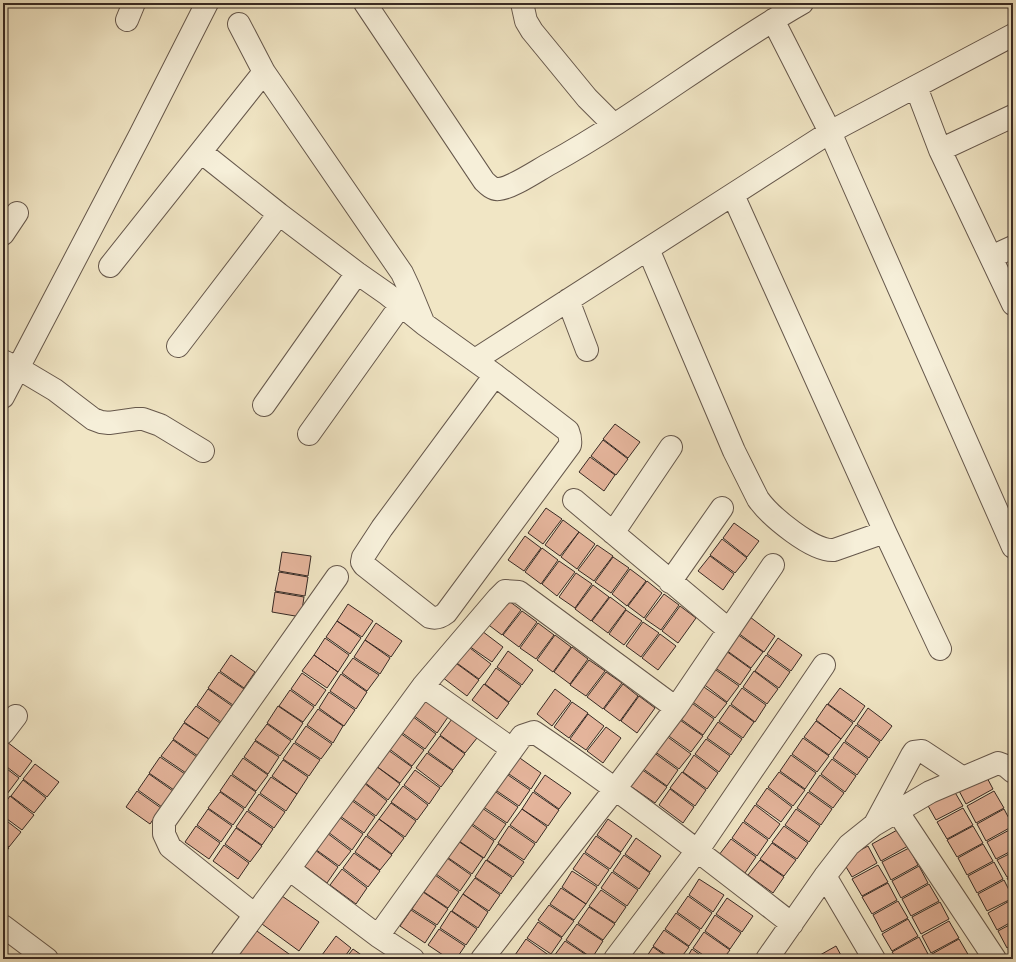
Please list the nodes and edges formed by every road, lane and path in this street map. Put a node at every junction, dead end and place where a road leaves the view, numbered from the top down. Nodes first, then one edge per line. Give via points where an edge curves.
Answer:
1 (207, 3) edge
2 (366, 3) edge
3 (522, 3) edge
4 (802, 3) edge
5 (773, 20) junction
6 (239, 24) dead end
7 (1013, 35) edge
8 (264, 72) junction
9 (916, 87) junction
10 (1013, 116) edge
11 (614, 125) junction
12 (830, 132) junction
13 (940, 150) junction
14 (201, 152) junction
15 (733, 195) junction
16 (17, 213) dead end
17 (279, 214) junction
18 (3, 234) edge
19 (1013, 247) edge
20 (648, 249) junction
21 (991, 257) junction
22 (110, 266) dead end
23 (357, 274) junction
24 (568, 300) junction
25 (1013, 304) edge
26 (401, 305) junction
27 (424, 324) junction
28 (178, 346) dead end
29 (587, 350) dead end
30 (475, 360) junction
31 (10, 364) edge
32 (495, 374) junction
33 (3, 397) edge
34 (264, 405) dead end
35 (309, 434) dead end
36 (671, 447) dead end
37 (203, 451) dead end
38 (574, 500) dead end
39 (722, 508) dead end
40 (886, 532) junction
41 (613, 533) junction
42 (1013, 547) edge
43 (773, 565) dead end
44 (336, 578) dead end
45 (670, 582) junction
46 (729, 630) junction
47 (940, 649) dead end
48 (824, 665) dead end
49 (423, 686) junction
50 (676, 708) junction
51 (512, 749) junction
52 (1013, 772) edge
53 (963, 778) junction
54 (615, 789) junction
55 (897, 811) junction
56 (874, 825) junction
57 (697, 850) junction
58 (289, 869) junction
59 (825, 876) junction
60 (255, 915) junction
61 (792, 924) junction
62 (3, 926) edge
63 (378, 936) junction
64 (36, 956) edge
65 (222, 959) edge
66 (413, 959) edge
67 (482, 959) edge
68 (615, 959) edge
69 (767, 959) edge
70 (874, 959) edge
71 (995, 959) edge

1 - 31 street via 140,135
2 - 11 street via 484,181 492,188 498,190 510,186
3 - 11 street via 526,21 532,31 587,98
4 - 5 street
5 - 11 street
5 - 12 street
6 - 8 street
7 - 9 street
8 - 14 street
8 - 27 street via 402,274
9 - 12 street
9 - 13 street
10 - 13 street
12 - 15 street
12 - 42 street
13 - 21 street
14 - 17 street
14 - 22 street
15 - 20 street
15 - 40 street
16 - 18 street
17 - 23 street
17 - 28 street
19 - 21 street
20 - 24 street
20 - 40 street via 734,451 763,506 786,527 823,549 834,550
21 - 25 street
23 - 26 street
23 - 34 street
24 - 29 street
24 - 30 street
26 - 27 street
26 - 35 street
27 - 30 street
30 - 32 street
31 - 33 street
31 - 37 street via 54,390 93,419 109,423 143,419 160,425
32 - 32 street via 568,431 570,445 446,613 438,618 430,617 364,565 363,558 382,528
36 - 41 street
38 - 41 street
39 - 45 street
40 - 47 street
41 - 45 street
43 - 46 street
44 - 60 street via 164,822 164,834 170,847
45 - 46 street
46 - 50 street
48 - 57 street
49 - 50 street via 501,594 505,591 518,592
49 - 51 street
49 - 58 street
50 - 54 street
51 - 54 street via 522,736 534,732
51 - 63 street
52 - 53 street via 998,763
53 - 55 street via 930,792
53 - 56 street via 922,751 914,752
54 - 57 street
54 - 67 street
55 - 56 street
55 - 71 street
56 - 59 street via 849,845
57 - 61 street
57 - 68 street
58 - 60 street
58 - 63 street
59 - 61 street
59 - 70 street
60 - 65 street
61 - 69 street
62 - 64 street
63 - 66 street

